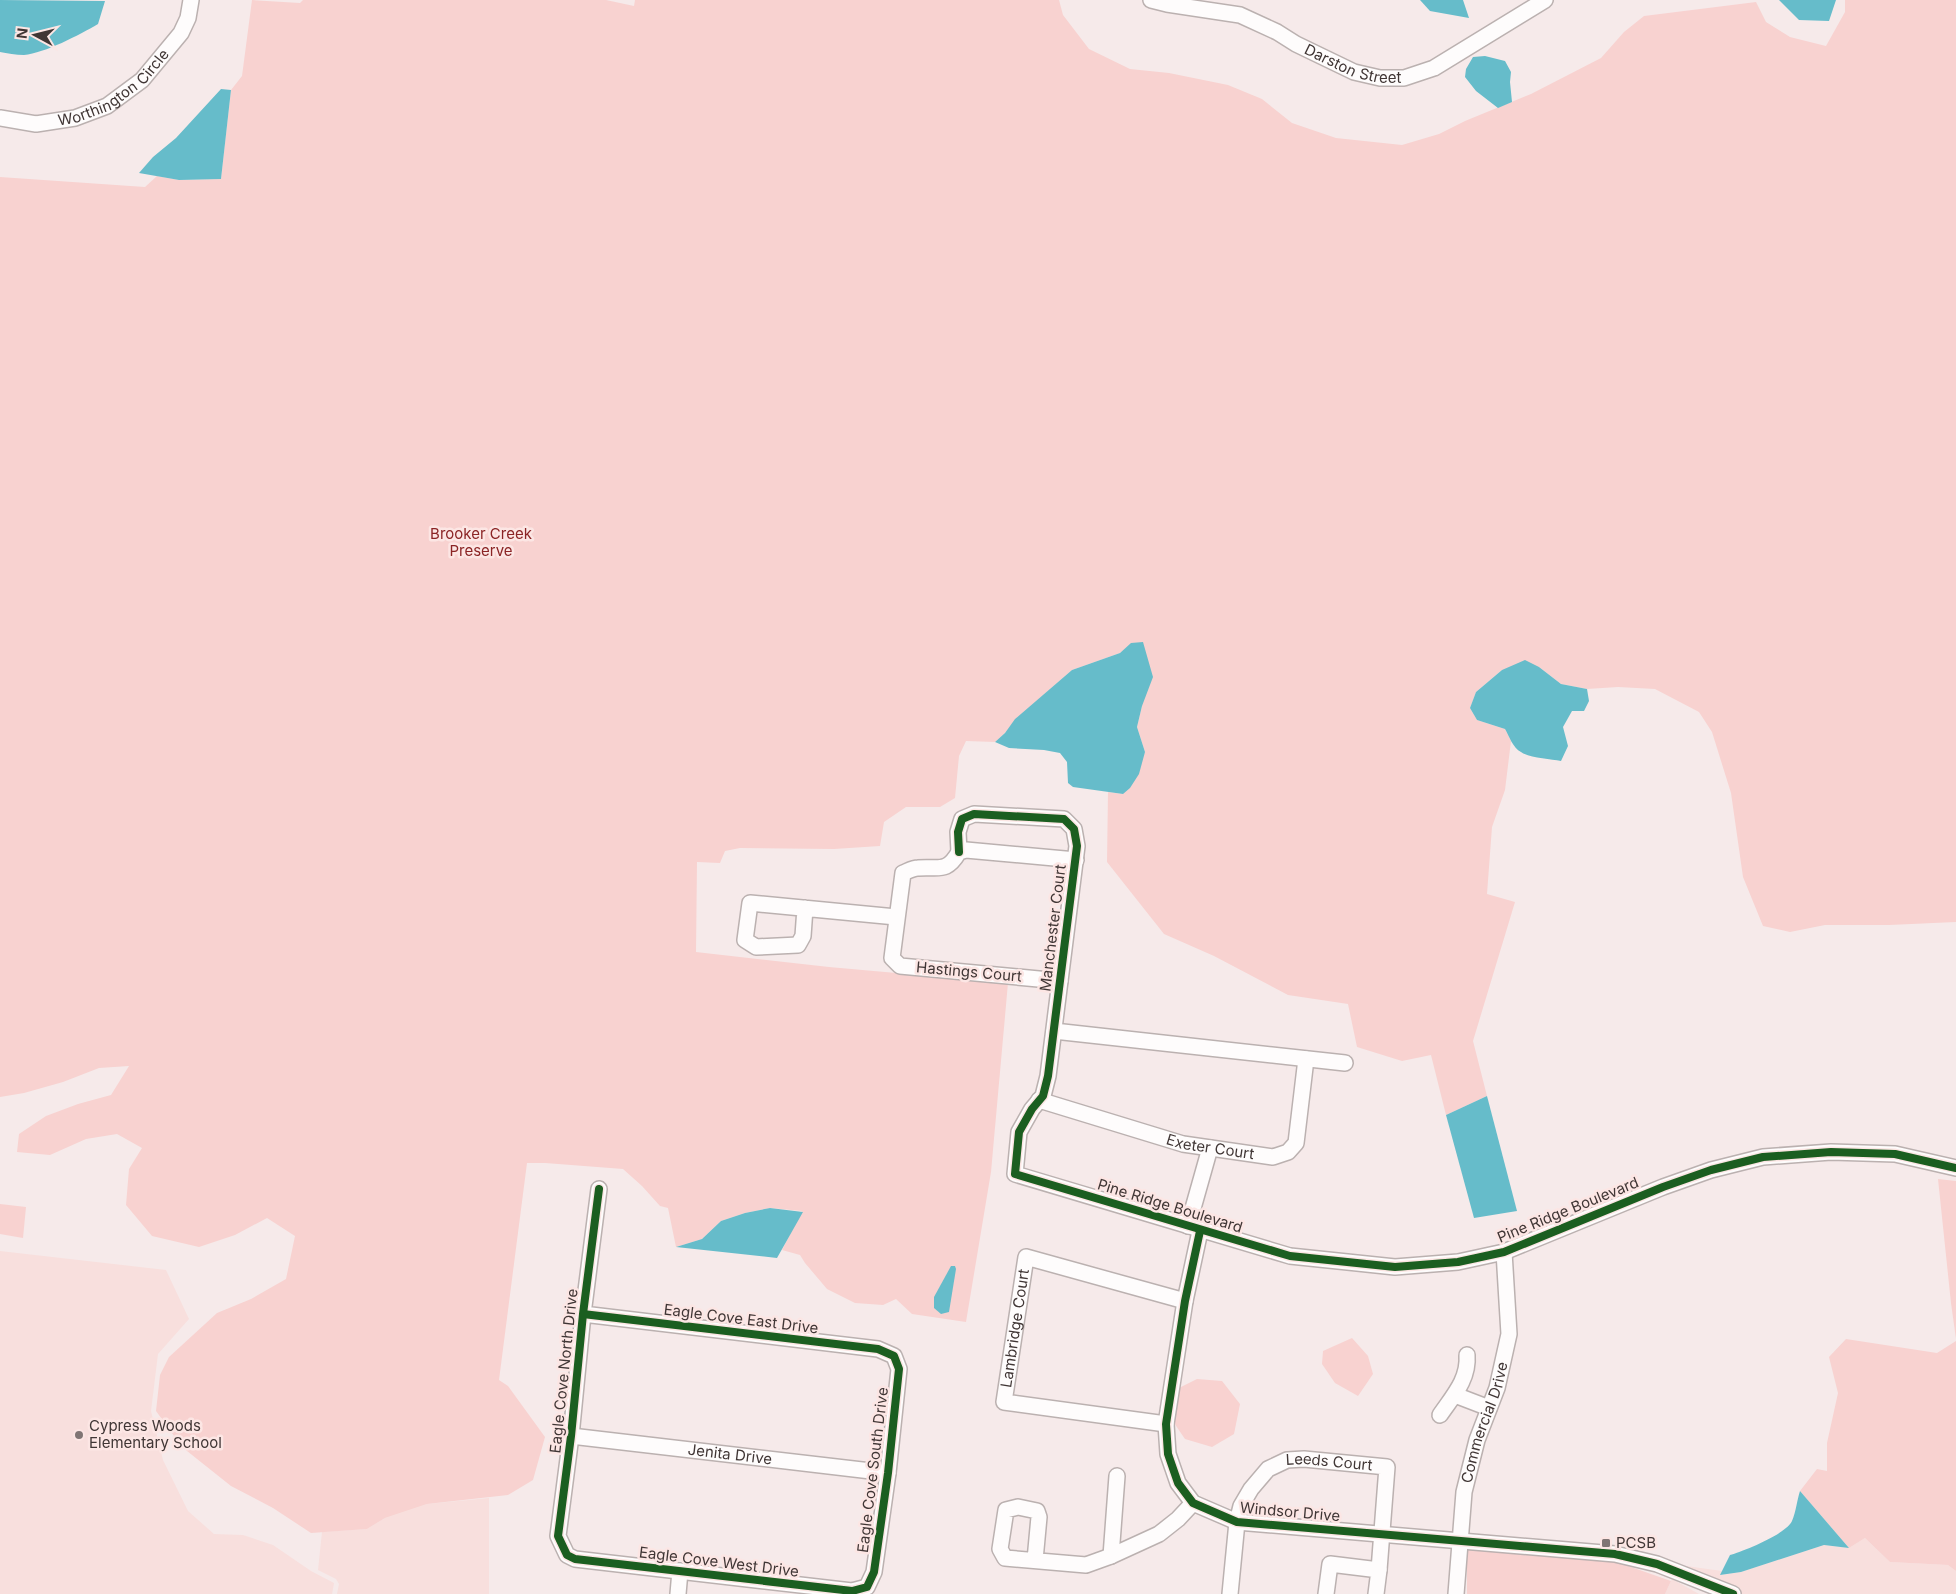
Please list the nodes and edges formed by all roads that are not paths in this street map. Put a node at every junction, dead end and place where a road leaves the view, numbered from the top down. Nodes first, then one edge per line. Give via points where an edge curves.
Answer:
1 (191, 0) edge
2 (1151, 0) edge
3 (1545, 0) edge
4 (0, 118) edge
5 (958, 852) junction
6 (1076, 860) junction
7 (805, 908) dead end
8 (896, 917) junction
9 (1060, 981) junction
10 (1054, 1031) junction
11 (1306, 1059) junction
12 (1345, 1063) dead end
13 (1039, 1100) junction
14 (1210, 1148) junction
15 (1956, 1168) edge
16 (1015, 1174) joint
17 (599, 1189) dead end
18 (1194, 1228) junction
19 (1504, 1252) junction
20 (1185, 1301) junction
21 (583, 1314) junction
22 (1467, 1355) dead end
23 (894, 1356) joint
24 (1455, 1395) junction
25 (1489, 1408) junction
26 (1440, 1415) dead end
27 (1166, 1424) junction
28 (571, 1436) junction
29 (888, 1473) junction
30 (1117, 1476) dead end
31 (1193, 1503) junction
32 (1237, 1522) junction
33 (1382, 1534) junction
34 (1460, 1541) junction
35 (567, 1555) joint
36 (1111, 1556) junction
37 (1035, 1560) dead end
38 (1379, 1570) junction
39 (680, 1571) junction
40 (867, 1587) joint
41 (678, 1594) edge
42 (1230, 1594) edge
43 (1326, 1594) edge
44 (1376, 1594) edge
45 (1456, 1594) edge
46 (1733, 1594) edge

1 - 4 street, Worthington Circle via 181,33 142,80 107,106 75,118 36,124
2 - 3 street, Darston Street via 1240,15 1354,72 1380,78 1404,78 1434,68
5 - 6 street, Manchester Court via 966,850
5 - 6 street, Manchester Court via 962,819 974,814 1064,819 1074,828
5 - 8 street, Hastings Court via 945,868 917,868 903,873
6 - 9 street, Manchester Court
7 - 8 street
8 - 9 street, Hastings Court via 892,958 900,966
9 - 10 street, Manchester Court
10 - 11 street
10 - 13 street, Manchester Court via 1048,1076
11 - 12 street
11 - 14 street, Exeter Court via 1296,1143 1288,1152 1273,1157
13 - 14 street, Exeter Court via 1183,1144
13 - 16 street, Manchester Court via 1019,1132
14 - 18 street, Windsor Drive
15 - 19 street, Pine Ridge Boulevard via 1894,1154 1831,1152 1764,1157 1711,1170 1663,1187
16 - 18 street, Pine Ridge Boulevard
17 - 21 street, Eagle Cove North Drive
18 - 19 street, Pine Ridge Boulevard via 1290,1256 1395,1267 1458,1262
18 - 20 street, Windsor Drive
19 - 25 street, Commercial Drive via 1509,1334 1497,1388
20 - 27 street, Windsor Drive
20 - 27 street, Lambridge Court via 1026,1257 1004,1402
21 - 23 street, Eagle Cove East Drive via 878,1350
21 - 28 street, Eagle Cove North Drive
22 - 24 street via 1463,1381
23 - 29 street, Eagle Cove South Drive via 899,1369
24 - 25 street
24 - 26 street
25 - 34 street, Commercial Drive via 1464,1492
27 - 31 street, Windsor Drive via 1168,1454 1178,1483
28 - 29 street, Jenita Drive
28 - 35 street, Eagle Cove North Drive via 558,1536
29 - 40 street, Eagle Cove South Drive via 874,1572
30 - 36 street
31 - 32 street, Windsor Drive
31 - 36 street via 1159,1534
32 - 33 street, Windsor Drive
32 - 33 street, Leeds Court via 1241,1506 1268,1469 1287,1460 1304,1459 1387,1467
32 - 42 street
33 - 34 street, Windsor Drive
33 - 38 street
34 - 45 street, Commercial Drive
34 - 46 street, Windsor Drive via 1622,1556 1657,1564
35 - 39 street, Eagle Cove West Drive via 575,1559
36 - 37 street via 1086,1565
38 - 43 street via 1330,1564
38 - 44 street
39 - 40 street, Eagle Cove West Drive via 852,1591
39 - 41 street

